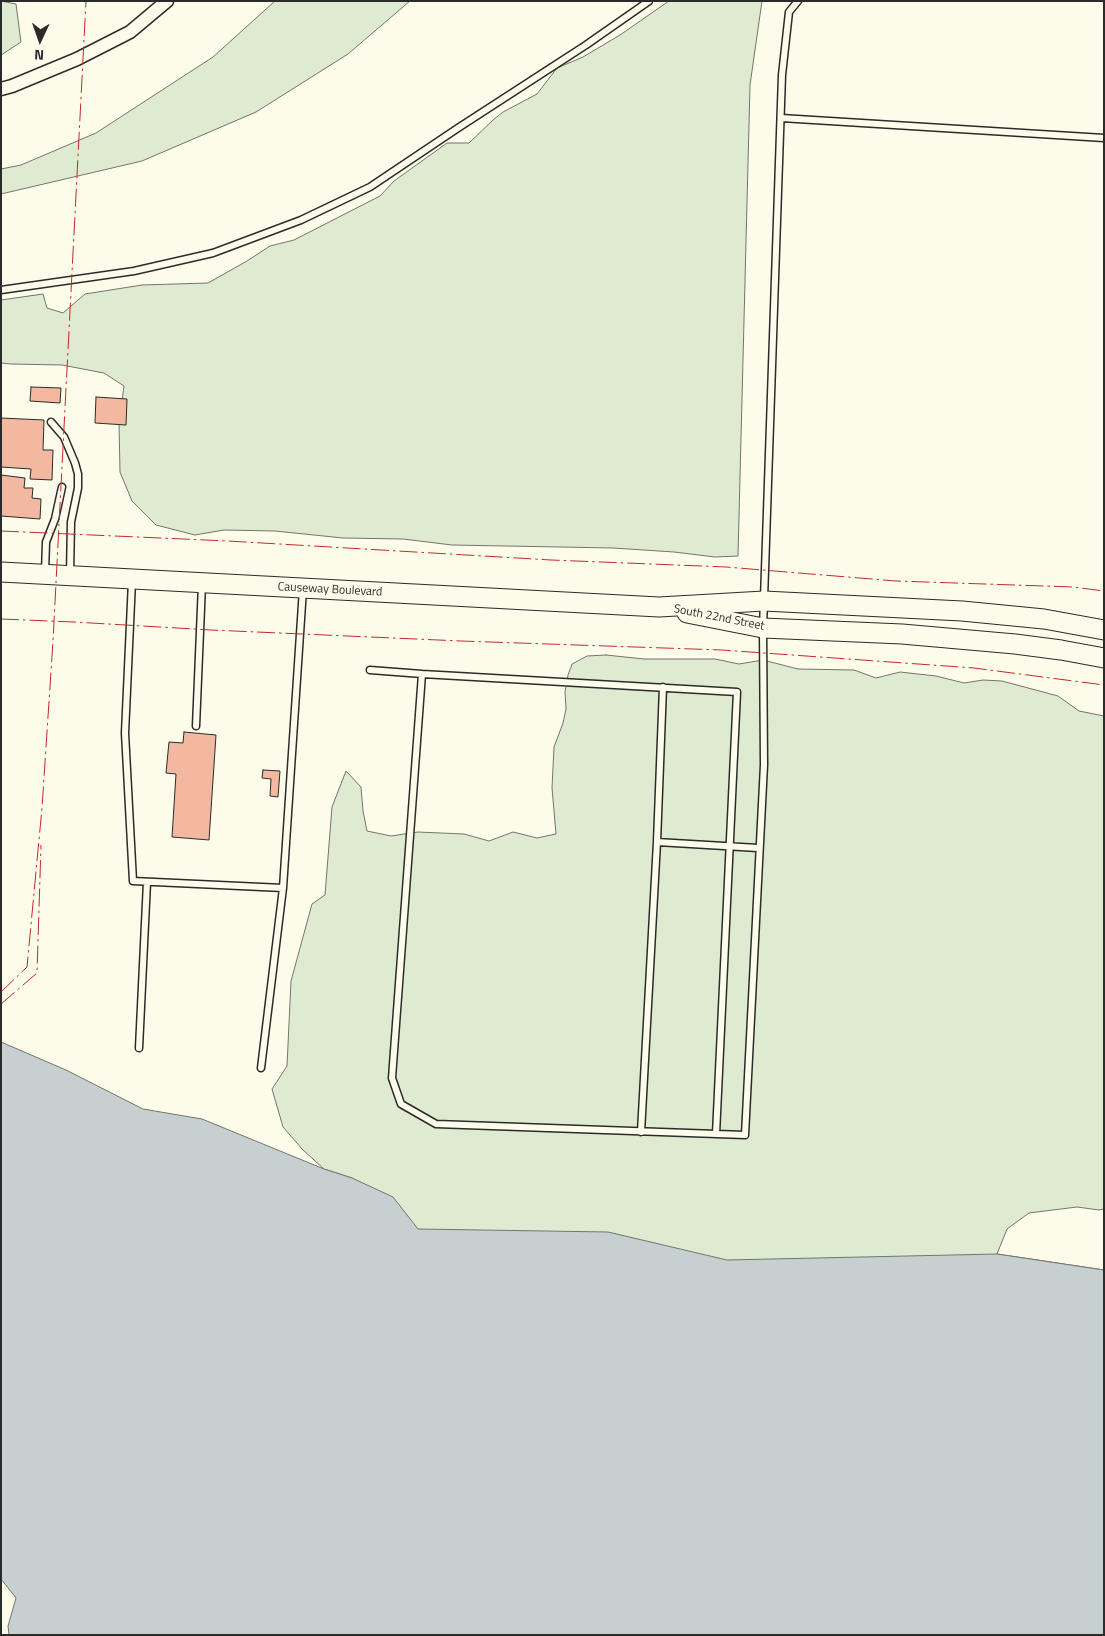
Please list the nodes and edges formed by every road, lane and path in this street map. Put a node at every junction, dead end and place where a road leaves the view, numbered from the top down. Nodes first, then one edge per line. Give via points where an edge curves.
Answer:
1 (167, 1) edge
2 (649, 1) edge
3 (798, 1) edge
4 (1, 90) edge
5 (781, 118) junction
6 (1104, 138) edge
7 (1, 290) edge
8 (52, 422) dead end
9 (62, 487) dead end
10 (1, 572) edge
11 (44, 574) junction
12 (70, 576) junction
13 (132, 579) junction
14 (202, 583) junction
15 (303, 588) junction
16 (764, 601) junction
17 (659, 607) junction
18 (763, 628) junction
19 (1104, 630) edge
20 (1104, 658) edge
21 (370, 670) dead end
22 (422, 674) junction
23 (663, 687) junction
24 (196, 726) dead end
25 (657, 842) junction
26 (730, 847) junction
27 (758, 848) junction
28 (147, 882) junction
29 (283, 888) junction
30 (139, 1048) dead end
31 (261, 1068) dead end
32 (641, 1132) junction
33 (716, 1134) junction

1 - 4 street via 130,32 77,59
2 - 7 lane via 370,187 301,220 213,254 134,271
3 - 5 lane via 789,12
5 - 6 lane
5 - 16 lane
8 - 12 lane via 64,436 78,474
9 - 11 lane via 46,542
10 - 11 main road, Causeway Boulevard
11 - 12 main road, Causeway Boulevard
12 - 13 main road, Causeway Boulevard
13 - 14 main road, Causeway Boulevard
13 - 28 lane via 125,733 133,881
14 - 15 main road, Causeway Boulevard
14 - 24 lane
15 - 17 main road, Causeway Boulevard
15 - 29 lane
16 - 17 main road, South 22nd Street
16 - 18 lane
16 - 19 main road, South 22nd Street via 962,611 1044,619
17 - 18 main road, South 22nd Street
18 - 20 main road, South 22nd Street via 902,634 1015,644
18 - 27 lane via 764,765
21 - 22 lane
22 - 23 lane
22 - 32 lane via 392,1078 401,1104 436,1124
23 - 25 lane
23 - 26 lane via 737,692
25 - 26 lane
25 - 32 lane
26 - 27 lane
26 - 33 lane
27 - 33 lane via 745,1135
28 - 29 lane
28 - 30 lane
29 - 31 lane
32 - 33 lane

